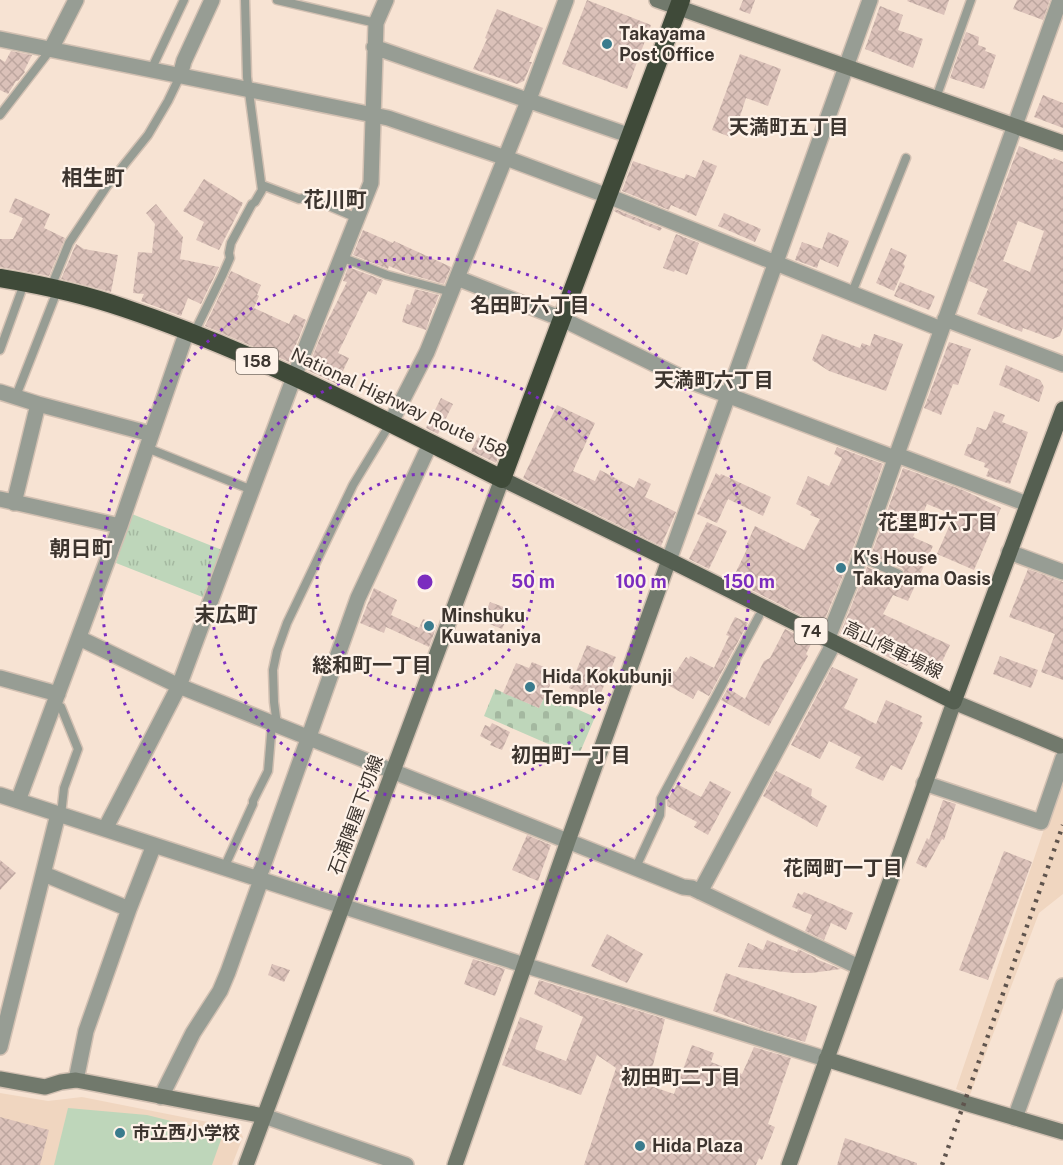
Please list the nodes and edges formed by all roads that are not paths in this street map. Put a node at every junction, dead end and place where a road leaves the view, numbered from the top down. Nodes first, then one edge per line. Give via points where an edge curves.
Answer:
1 (76, 0) edge
2 (184, 0) edge
3 (212, 0) edge
4 (245, 0) edge
5 (277, 0) edge
6 (386, 0) edge
7 (566, 0) edge
8 (657, 0) edge
9 (870, 0) edge
10 (971, 0) edge
11 (1060, 0) edge
12 (680, 4) edge
13 (376, 23) junction
14 (0, 39) edge
15 (374, 47) junction
16 (51, 49) junction
17 (847, 66) junction
18 (151, 70) junction
19 (180, 76) junction
20 (249, 91) junction
21 (936, 98) junction
22 (529, 99) junction
23 (0, 115) edge
24 (373, 115) junction
25 (1015, 125) junction
26 (630, 136) junction
27 (1063, 143) edge
28 (506, 158) junction
29 (906, 158) dead end
30 (262, 185) junction
31 (608, 196) junction
32 (357, 218) junction
33 (341, 257) junction
34 (775, 264) junction
35 (0, 278) edge
36 (454, 285) junction
37 (21, 292) dead end
38 (53, 293) junction
39 (851, 294) junction
40 (562, 319) junction
41 (943, 324) junction
42 (190, 332) junction
43 (0, 350) edge
44 (1063, 364) edge
45 (294, 376) junction
46 (0, 392) edge
47 (16, 396) junction
48 (729, 396) junction
49 (38, 404) junction
50 (1063, 409) edge
51 (390, 424) junction
52 (149, 441) junction
53 (430, 444) junction
54 (896, 457) junction
55 (502, 479) junction
56 (252, 490) junction
57 (7, 501) edge
58 (1027, 504) junction
59 (120, 526) junction
60 (1009, 552) junction
61 (860, 557) junction
62 (669, 560) junction
63 (1063, 572) edge
64 (899, 574) dead end
65 (759, 616) dead end
66 (79, 638) junction
67 (831, 641) junction
68 (0, 678) edge
69 (179, 687) junction
70 (57, 699) junction
71 (954, 702) junction
72 (275, 724) junction
73 (309, 738) junction
74 (1062, 752) edge
75 (393, 770) junction
76 (924, 783) junction
77 (0, 795) edge
78 (18, 801) junction
79 (60, 815) junction
80 (105, 829) junction
81 (567, 841) junction
82 (154, 845) junction
83 (636, 867) junction
84 (224, 868) junction
85 (44, 874) junction
86 (259, 879) junction
87 (700, 892) junction
88 (343, 906) junction
89 (129, 909) junction
90 (524, 965) junction
91 (859, 967) junction
92 (1063, 986) edge
93 (0, 1047) edge
94 (826, 1059) junction
95 (0, 1079) edge
96 (76, 1080) junction
97 (161, 1097) junction
98 (264, 1116) junction
99 (1016, 1118) junction
100 (1063, 1132) edge
101 (246, 1165) edge
102 (406, 1165) edge
103 (455, 1165) edge
104 (789, 1165) edge

1 - 16 street
2 - 18 lane
3 - 19 street
4 - 20 lane
5 - 13 lane
6 - 13 street
7 - 22 street
8 - 12 street
9 - 17 street
10 - 21 lane
11 - 25 street
12 - 17 street
12 - 26 highway, National Highway Route 158
13 - 15 street
14 - 16 street
15 - 22 street
15 - 24 street
16 - 18 street
16 - 23 lane
17 - 21 street
17 - 34 street
18 - 19 street
19 - 20 street
19 - 38 lane via 148,135 106,186 69,243
20 - 24 street
20 - 30 lane
21 - 25 street
22 - 26 street
22 - 28 street
24 - 28 street
24 - 32 street via 371,183
25 - 27 street
25 - 41 street
26 - 31 highway, National Highway Route 158
28 - 31 street
28 - 36 street
29 - 39 lane
30 - 32 lane via 299,199 308,197
30 - 42 lane via 231,243 224,274
31 - 34 street
31 - 40 highway, National Highway Route 158
32 - 33 street
33 - 36 lane via 387,275
33 - 45 street
34 - 39 street
34 - 48 street
35 - 38 highway, National Highway Route 158 / 158
36 - 40 street
36 - 51 street via 427,352
37 - 43 lane
38 - 42 highway, National Highway Route 158 / 158 via 123,307
38 - 47 lane
39 - 41 street
40 - 48 street via 687,380
40 - 55 highway, National Highway Route 158
41 - 44 street
41 - 54 street
42 - 45 highway, National Highway Route 158 / 158
42 - 52 street
45 - 51 highway, National Highway Route 158 / 158
45 - 56 street
46 - 47 street
47 - 49 street
48 - 54 street
48 - 62 street
49 - 52 street
49 - 57 street
50 - 58 main road, 高山停車場線
51 - 53 highway, National Highway Route 158 / 158
51 - 72 lane via 353,485 287,623 273,670
52 - 56 lane
52 - 59 street
53 - 55 highway, National Highway Route 158 / 158
53 - 73 street via 358,598
54 - 58 street
54 - 61 street
55 - 62 main road, 高山停車場線 / 74
55 - 75 street, 石浦陣屋下切線
56 - 69 street
57 - 59 street
58 - 60 main road, 高山停車場線
59 - 66 street
60 - 63 street
60 - 71 main road, 高山停車場線
61 - 64 lane
61 - 67 street
62 - 67 main road, 高山停車場線 / 74
62 - 81 street
65 - 83 lane via 661,799 660,815
66 - 69 street
66 - 70 street
67 - 71 main road, 高山停車場線 / 74
67 - 87 street
68 - 70 street
69 - 72 street
69 - 80 street
70 - 78 street
70 - 79 lane via 78,749 64,788
71 - 74 street
71 - 76 street
72 - 73 street
72 - 84 lane via 268,771
73 - 75 street
73 - 86 street
74 - 76 street via 1041,822
75 - 81 street
75 - 88 street, 石浦陣屋下切線
76 - 91 street
77 - 78 street
78 - 79 street
79 - 80 street
79 - 85 street
80 - 82 street
81 - 83 street
81 - 90 street
82 - 84 street
82 - 89 street
83 - 87 street
84 - 86 street
85 - 89 street
85 - 93 street
86 - 88 street
86 - 97 street via 220,991
87 - 91 street
88 - 90 street
88 - 98 street, 石浦陣屋下切線
89 - 96 street via 86,1031
90 - 94 street
90 - 103 street
91 - 94 street
92 - 99 street
94 - 99 street
94 - 104 street
95 - 96 street via 45,1087
96 - 97 street
97 - 98 street
98 - 101 street, 石浦陣屋下切線
98 - 102 street
99 - 100 street

